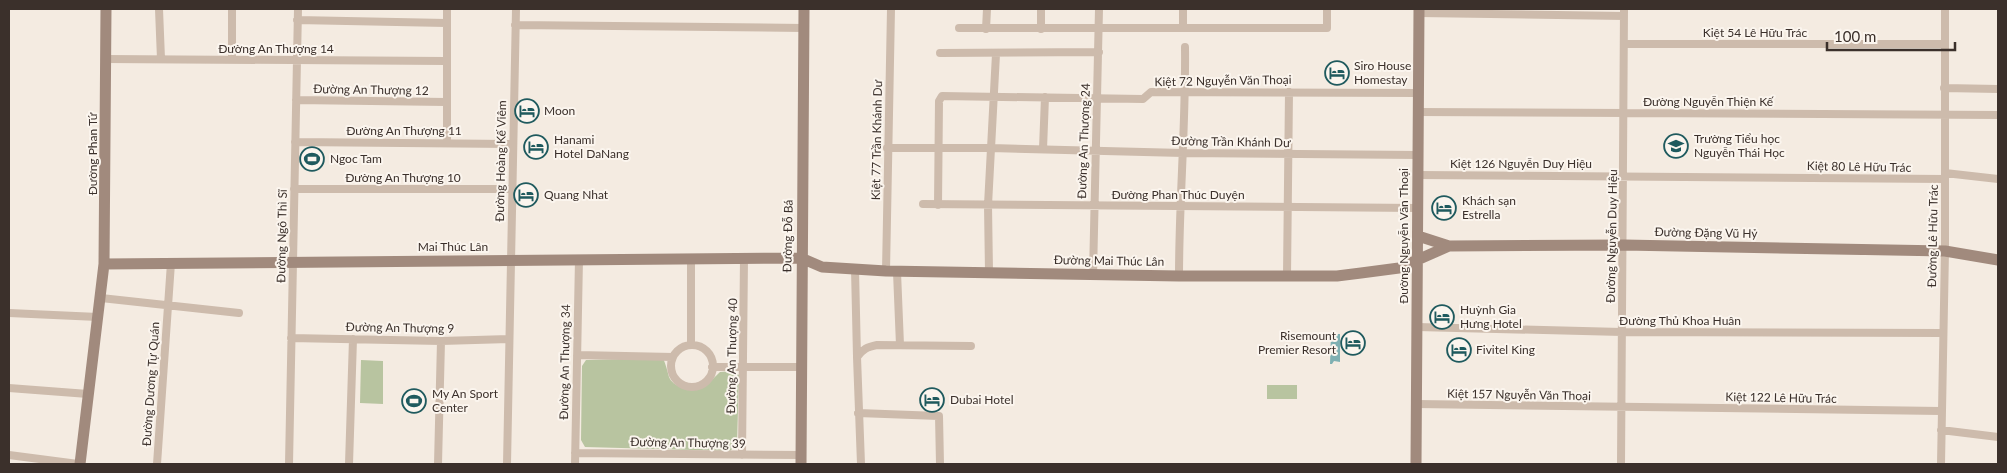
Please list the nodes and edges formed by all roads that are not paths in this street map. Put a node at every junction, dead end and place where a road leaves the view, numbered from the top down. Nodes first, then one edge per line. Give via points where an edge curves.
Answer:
1 (106, 9) edge
2 (160, 9) edge
3 (232, 9) edge
4 (298, 9) edge
5 (447, 9) edge
6 (516, 9) edge
7 (804, 9) edge
8 (891, 9) edge
9 (987, 9) edge
10 (1041, 9) edge
11 (1099, 9) edge
12 (1183, 9) edge
13 (1327, 9) edge
14 (1945, 9) edge
15 (1419, 11) edge
16 (1624, 12) edge
17 (297, 20) junction
18 (446, 23) junction
19 (515, 26) junction
20 (1183, 27) junction
21 (804, 28) junction
22 (959, 28) dead end
23 (986, 29) junction
24 (1041, 29) junction
25 (1100, 29) junction
26 (1625, 44) junction
27 (1945, 44) junction
28 (1185, 47) dead end
29 (1099, 52) junction
30 (940, 54) dead end
31 (996, 54) junction
32 (106, 59) junction
33 (160, 60) junction
34 (232, 60) junction
35 (297, 60) junction
36 (446, 61) junction
37 (1944, 88) junction
38 (1998, 89) edge
39 (1185, 91) junction
40 (1289, 92) junction
41 (1419, 92) junction
42 (993, 97) junction
43 (1045, 97) junction
44 (1098, 97) junction
45 (296, 100) junction
46 (446, 102) junction
47 (1418, 112) junction
48 (1625, 112) junction
49 (1944, 115) junction
50 (1998, 116) edge
51 (295, 142) junction
52 (447, 142) junction
53 (513, 144) junction
54 (888, 148) junction
55 (939, 148) junction
56 (991, 148) junction
57 (1043, 149) junction
58 (1096, 150) junction
59 (1183, 153) junction
60 (1288, 154) junction
61 (1418, 155) junction
62 (1418, 175) junction
63 (1623, 175) junction
64 (1945, 176) junction
65 (1998, 179) edge
66 (294, 189) junction
67 (512, 189) junction
68 (922, 204) dead end
69 (938, 205) junction
70 (988, 205) junction
71 (1093, 206) junction
72 (1179, 206) junction
73 (1288, 207) junction
74 (1418, 208) junction
75 (1418, 236) junction
76 (1624, 245) junction
77 (1449, 246) junction
78 (1945, 251) junction
79 (691, 258) junction
80 (744, 258) junction
81 (802, 258) junction
82 (511, 260) junction
83 (579, 260) junction
84 (1998, 260) edge
85 (1417, 261) junction
86 (293, 262) junction
87 (171, 263) junction
88 (104, 264) junction
89 (855, 269) junction
90 (891, 271) junction
91 (989, 272) junction
92 (1093, 275) junction
93 (1179, 276) junction
94 (1287, 276) junction
95 (100, 298) junction
96 (167, 306) junction
97 (9, 313) edge
98 (239, 313) dead end
99 (98, 316) junction
100 (1417, 327) junction
101 (1622, 332) junction
102 (1943, 333) junction
103 (291, 338) junction
104 (353, 339) junction
105 (509, 339) junction
106 (441, 341) junction
107 (691, 345) junction
108 (900, 345) junction
109 (971, 346) dead end
110 (577, 354) junction
111 (673, 357) junction
112 (857, 357) junction
113 (712, 367) junction
114 (743, 367) junction
115 (801, 367) junction
116 (9, 388) edge
117 (88, 394) junction
118 (1416, 404) junction
119 (1620, 408) junction
120 (1941, 411) junction
121 (858, 413) junction
122 (1941, 430) junction
123 (1998, 437) edge
124 (575, 453) junction
125 (9, 455) edge
126 (742, 455) junction
127 (801, 460) edge
128 (79, 464) edge
129 (157, 464) edge
130 (289, 464) edge
131 (349, 464) edge
132 (438, 464) edge
133 (507, 464) edge
134 (575, 464) edge
135 (861, 464) edge
136 (940, 464) edge
137 (1416, 464) edge
138 (1621, 464) edge
139 (1941, 464) edge

1 - 32 street, Đường Phan Tứ
2 - 33 street
3 - 34 street
4 - 17 street, Đường Ngô Thì Sĩ
5 - 18 street
6 - 19 street, Đường Hoàng Kế Viêm
7 - 21 street, Đường Đỗ Bá
8 - 54 street, Kiệt 77 Trần Khánh Dư
9 - 23 street
10 - 24 street
11 - 25 street, Đường An Thượng 24
12 - 20 street
13 - 20 street via 1327,28
14 - 27 street, Đường Lê Hữu Trác
15 - 16 street
15 - 41 street, Đường Nguyễn Văn Thoại
16 - 26 street, Đường Nguyễn Duy Hiệu
17 - 18 street
17 - 35 street, Đường Ngô Thì Sĩ
18 - 36 street
19 - 21 street
19 - 53 street, Đường Hoàng Kế Viêm
20 - 25 street
21 - 81 street, Đường Đỗ Bá
22 - 23 street
23 - 24 street
24 - 25 street
25 - 29 street, Đường An Thượng 24
26 - 27 street, Kiệt 54 Lê Hữu Trác
26 - 48 street, Đường Nguyễn Duy Hiệu
27 - 37 street, Đường Lê Hữu Trác
28 - 39 street
29 - 31 street
29 - 44 street, Đường An Thượng 24
30 - 31 street
31 - 42 street
32 - 33 street, Đường An Thượng 14
32 - 88 street, Đường Phan Tứ
33 - 34 street, Đường An Thượng 14
34 - 35 street, Đường An Thượng 14
35 - 36 street, Đường An Thượng 14
35 - 45 street, Đường Ngô Thì Sĩ
36 - 46 street
37 - 38 street
37 - 49 street, Đường Lê Hữu Trác
39 - 40 street, Kiệt 72 Nguyễn Văn Thoại
39 - 44 street, Kiệt 72 Nguyễn Văn Thoại via 1151,92 1143,99
39 - 59 street
40 - 41 street, Kiệt 72 Nguyễn Văn Thoại
40 - 60 street
41 - 47 street, Đường Nguyễn Văn Thoại
42 - 43 street, Kiệt 72 Nguyễn Văn Thoại
42 - 55 street, Kiệt 72 Nguyễn Văn Thoại via 940,98
42 - 56 street
43 - 44 street, Kiệt 72 Nguyễn Văn Thoại
43 - 57 street
44 - 58 street, Đường An Thượng 24
45 - 46 street, Đường An Thượng 12
45 - 51 street, Đường Ngô Thì Sĩ
46 - 52 street
47 - 48 street, Đường Nguyễn Thiện Kế
47 - 61 street, Đường Nguyễn Văn Thoại
48 - 49 street, Đường Nguyễn Thiện Kế
48 - 63 street, Đường Nguyễn Duy Hiệu
49 - 50 street, Đường Nguyễn Thiện Kế
49 - 64 street, Đường Lê Hữu Trác
51 - 52 street, Đường An Thượng 11
51 - 66 street, Đường Ngô Thì Sĩ
52 - 53 street, Đường An Thượng 11
53 - 67 street, Đường Hoàng Kế Viêm
54 - 55 street, Đường Trần Khánh Dư
54 - 90 street, Kiệt 77 Trần Khánh Dư
55 - 56 street, Đường Trần Khánh Dư
55 - 69 street
56 - 57 street, Đường Trần Khánh Dư
56 - 70 street
57 - 58 street, Đường Trần Khánh Dư
58 - 59 street, Đường Trần Khánh Dư
58 - 71 street, Đường An Thượng 24
59 - 60 street, Đường Trần Khánh Dư
59 - 72 street
60 - 61 street, Đường Trần Khánh Dư
60 - 73 street
61 - 62 street, Đường Nguyễn Văn Thoại
62 - 63 street, Kiệt 126 Nguyễn Duy Hiệu
62 - 74 street, Đường Nguyễn Văn Thoại
63 - 64 street, Kiệt 80 Lê Hữu Trác
63 - 76 street, Đường Nguyễn Duy Hiệu
64 - 65 street, Kiệt 80 Lê Hữu Trác
64 - 78 street, Đường Lê Hữu Trác
66 - 67 street, Đường An Thượng 10
66 - 86 street, Đường Ngô Thì Sĩ
67 - 82 street, Đường Hoàng Kế Viêm
68 - 69 street, Đường Phan Thúc Duyện
69 - 70 street, Đường Phan Thúc Duyện
70 - 71 street, Đường Phan Thúc Duyện
70 - 91 street
71 - 72 street, Đường Phan Thúc Duyện
71 - 92 street, Đường An Thượng 24
72 - 73 street, Đường Phan Thúc Duyện
72 - 93 street
73 - 74 street, Đường Phan Thúc Duyện
73 - 94 street
74 - 75 street, Đường Nguyễn Văn Thoại
75 - 77 street
75 - 85 street, Đường Nguyễn Văn Thoại
76 - 77 street, Đường Đặng Vũ Hỷ
76 - 78 street, Đường Đặng Vũ Hỷ
76 - 101 street, Đường Nguyễn Duy Hiệu
77 - 85 street, Đường Đặng Vũ Hỷ
78 - 84 street, Đường Đặng Vũ Hỷ
78 - 102 street, Đường Lê Hữu Trác
79 - 80 street, Mai Thúc Lân
79 - 83 street, Mai Thúc Lân
79 - 107 street
80 - 81 street, Mai Thúc Lân
80 - 114 street, Đường An Thượng 40
81 - 89 street, Đường Mai Thúc Lân via 822,267
81 - 115 street, Đường Đỗ Bá
82 - 83 street, Mai Thúc Lân
82 - 86 street, Mai Thúc Lân
82 - 105 street, Đường Hoàng Kế Viêm
83 - 110 street, Đường An Thượng 34
85 - 94 street, Đường Mai Thúc Lân via 1399,268 1362,273
85 - 100 street, Đường Nguyễn Văn Thoại
86 - 87 street, Mai Thúc Lân
86 - 103 street, Đường Ngô Thì Sĩ
87 - 88 street, Mai Thúc Lân
87 - 96 street, Đường Dương Tự Quán
88 - 95 street, Đường Phan Tứ
89 - 90 street, Đường Mai Thúc Lân
89 - 112 street
90 - 91 street, Đường Mai Thúc Lân
90 - 108 street, Kiệt 77 Trần Khánh Dư
91 - 92 street, Đường Mai Thúc Lân
92 - 93 street, Đường Mai Thúc Lân
93 - 94 street, Đường Mai Thúc Lân
95 - 96 street
95 - 99 street, Đường Phan Tứ
96 - 98 street
96 - 129 street, Đường Dương Tự Quán
97 - 99 street
99 - 117 street, Đường Phan Tứ
100 - 101 street, Đường Thủ Khoa Huân
100 - 118 street, Đường Nguyễn Văn Thoại
101 - 102 street, Đường Thủ Khoa Huân
101 - 119 street, Đường Nguyễn Duy Hiệu
102 - 120 street, Đường Lê Hữu Trác
103 - 104 street, Đường An Thượng 9
103 - 130 street, Đường Ngô Thì Sĩ
104 - 106 street, Đường An Thượng 9
104 - 131 street
105 - 106 street, Đường An Thượng 9
105 - 133 street, Đường Hoàng Kế Viêm
106 - 132 street
107 - 111 street via 680,348
107 - 113 street via 704,349 712,360
108 - 109 street
108 - 112 street via 866,347
110 - 111 street
110 - 124 street, Đường An Thượng 34
111 - 113 street via 673,376 690,387 708,380
112 - 121 street
113 - 114 street
114 - 115 street
114 - 126 street, Đường An Thượng 40
115 - 127 street, Đường Đỗ Bá
116 - 117 street
117 - 128 street, Đường Phan Tứ
118 - 119 street, Kiệt 157 Nguyễn Văn Thoại
118 - 137 street, Đường Nguyễn Văn Thoại
119 - 120 street, Kiệt 122 Lê Hữu Trác
119 - 138 street, Đường Nguyễn Duy Hiệu
120 - 122 street, Đường Lê Hữu Trác
121 - 135 street
121 - 136 street via 939,416
122 - 123 street
122 - 139 street, Đường Lê Hữu Trác
124 - 126 street, Đường An Thượng 39
124 - 134 street, Đường An Thượng 34
125 - 128 street
126 - 127 street, Đường An Thượng 39

